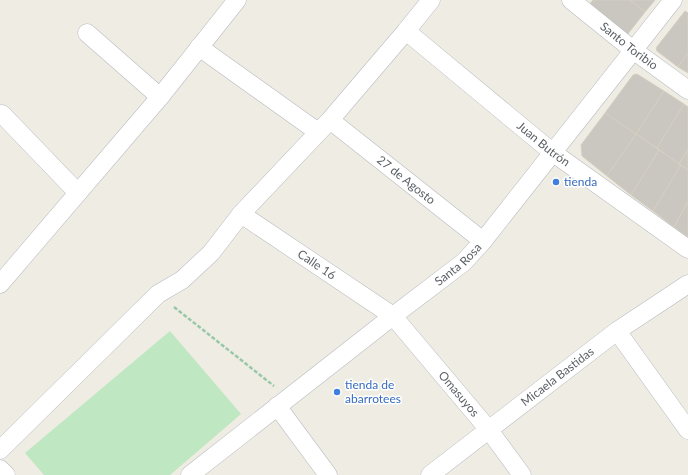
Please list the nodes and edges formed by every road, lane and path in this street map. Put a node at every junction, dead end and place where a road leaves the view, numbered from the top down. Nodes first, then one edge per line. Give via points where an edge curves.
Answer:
1 (237, 0) edge
2 (431, 0) edge
3 (571, 0) edge
4 (673, 0) edge
5 (406, 31) junction
6 (87, 33) dead end
7 (199, 47) junction
8 (633, 50) junction
9 (688, 90) edge
10 (160, 97) junction
11 (2, 114) dead end
12 (324, 126) junction
13 (552, 152) junction
14 (78, 193) junction
15 (241, 214) junction
16 (483, 241) junction
17 (688, 249) edge
18 (1, 281) edge
19 (688, 284) edge
20 (158, 294) junction
21 (392, 316) junction
22 (617, 331) junction
23 (283, 402) junction
24 (489, 430) junction
25 (688, 430) edge
26 (0, 450) edge
27 (0, 468) edge
28 (6, 475) edge
29 (190, 475) edge
30 (328, 475) edge
31 (430, 475) edge
32 (522, 475) edge

1 - 7 street
2 - 5 street
3 - 8 street, Santo Toribio
4 - 8 street, Santa Rosa
5 - 12 street
5 - 13 street, Juan Butrón
6 - 10 street
7 - 10 street
7 - 12 street, 27 de Agosto
8 - 9 street, Santo Toribio
8 - 13 street, Santa Rosa
10 - 14 street
11 - 14 street
12 - 15 street
12 - 16 street, 27 de Agosto
13 - 16 street, Santa Rosa
13 - 17 street, Juan Butrón
14 - 18 street
15 - 20 street via 197,267 182,280
15 - 21 street, Calle 16
16 - 21 street, Santa Rosa via 464,262
19 - 22 street, Micaela Bastidas
20 - 23 path
20 - 26 street
21 - 23 street, Santa Rosa
21 - 24 street, Omasuyos
22 - 24 street, Micaela Bastidas
22 - 25 street
23 - 29 street, Santa Rosa
23 - 30 street
24 - 31 street, Micaela Bastidas
24 - 32 street, Omasuyos
27 - 28 street

